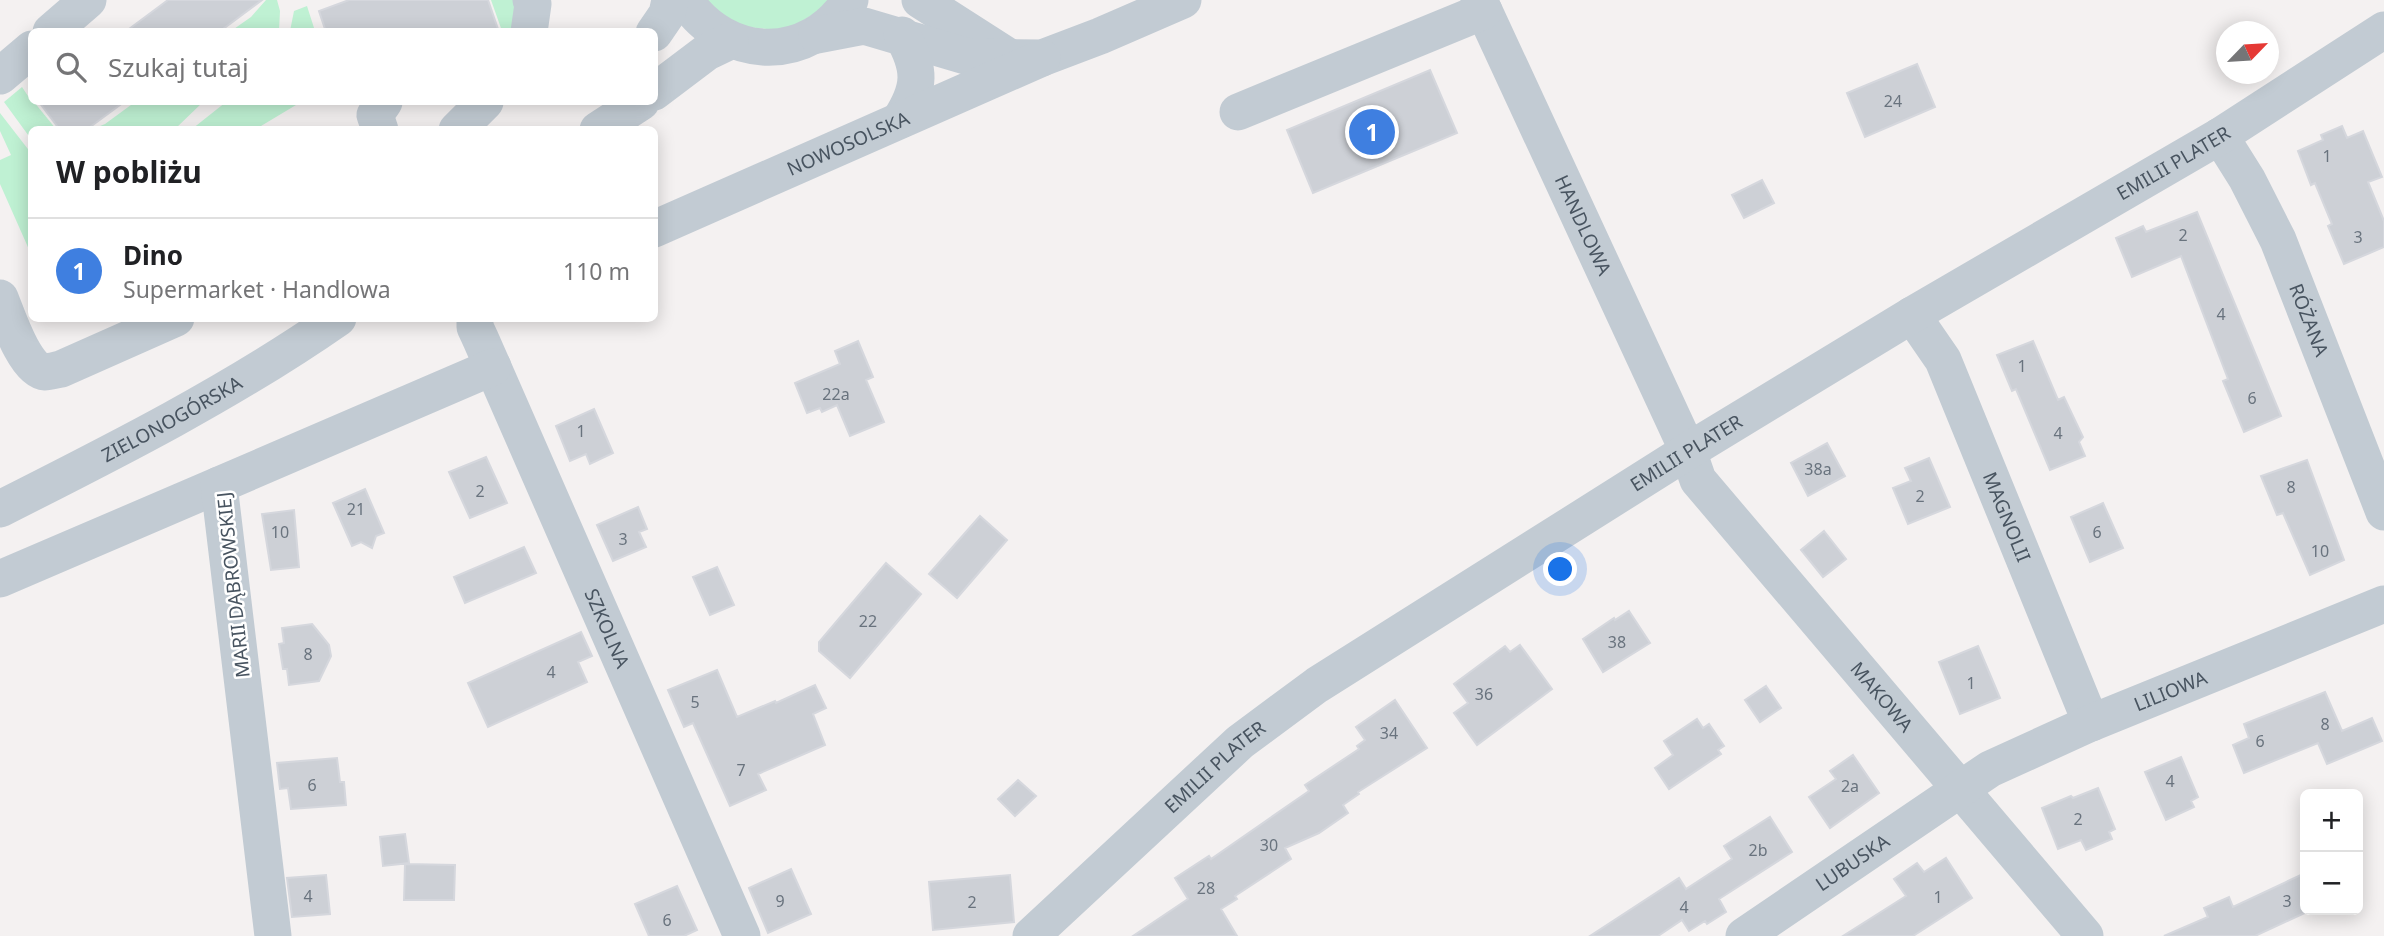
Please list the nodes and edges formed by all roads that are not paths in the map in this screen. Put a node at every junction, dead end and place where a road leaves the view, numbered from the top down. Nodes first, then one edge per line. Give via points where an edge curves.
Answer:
1 (88, 0) edge
2 (531, 0) edge
3 (670, 0) edge
4 (685, 0) edge
5 (850, 0) edge
6 (920, 0) edge
7 (1183, 0) edge
8 (1482, 5) edge
9 (56, 28) edge
10 (530, 28) edge
11 (658, 28) edge
12 (2384, 30) edge
13 (817, 35) junction
14 (902, 36) junction
15 (730, 41) junction
16 (28, 52) edge
17 (1025, 57) junction
18 (0, 76) edge
19 (658, 89) edge
20 (382, 105) edge
21 (482, 105) edge
22 (606, 105) edge
23 (636, 105) edge
24 (1238, 113) dead end
25 (900, 120) junction
26 (379, 126) edge
27 (461, 126) edge
28 (593, 126) edge
29 (604, 126) edge
30 (2220, 136) junction
31 (658, 227) edge
32 (0, 298) edge
33 (1912, 315) junction
34 (167, 322) edge
35 (332, 322) edge
36 (475, 322) edge
37 (492, 367) junction
38 (1688, 451) junction
39 (219, 485) junction
40 (0, 509) edge
41 (2384, 512) edge
42 (0, 579) edge
43 (2384, 604) edge
44 (2091, 723) junction
45 (1962, 791) junction
46 (273, 936) edge
47 (742, 936) edge
48 (1031, 936) edge
49 (1744, 936) edge
50 (2085, 936) edge

1 - 9 street
2 - 10 street
3 - 11 street
4 - 15 street via 705,25
5 - 13 street via 840,16
6 - 17 street
7 - 17 street, NOWOSOLSKA via 1100,36
8 - 24 street
8 - 38 street, HANDLOWA
12 - 30 street, EMILII PLATER
13 - 14 street, NOWOSOLSKA via 864,26
13 - 15 street via 779,47
14 - 17 street, NOWOSOLSKA via 969,57
14 - 25 street via 914,57 917,78 912,100
15 - 19 street via 707,52
16 - 18 street
17 - 25 street, NOWOSOLSKA
20 - 26 street via 375,115
21 - 27 street
22 - 28 street
23 - 29 street
25 - 31 street, NOWOSOLSKA
30 - 33 street, EMILII PLATER
30 - 41 street, RÓŻANA via 2278,240
32 - 34 street via 26,358 33,368 44,372 61,369
33 - 38 street, EMILII PLATER
33 - 44 street, MAGNOLII via 1943,360
35 - 40 street, ZIELONOGÓRSKA via 210,397
36 - 37 street, SZKOLNA
37 - 39 street, MARII DĄBROWSKIEJ
37 - 47 street, SZKOLNA
38 - 45 street, MAKOWA via 1698,480 1722,511
38 - 48 street, EMILII PLATER via 1317,685 1251,734
39 - 42 street
39 - 46 street, MARII DĄBROWSKIEJ
43 - 44 street, LILIOWA
44 - 45 street, LILIOWA via 1990,769
45 - 49 street, LUBUSKA
45 - 50 street, MAKOWA

